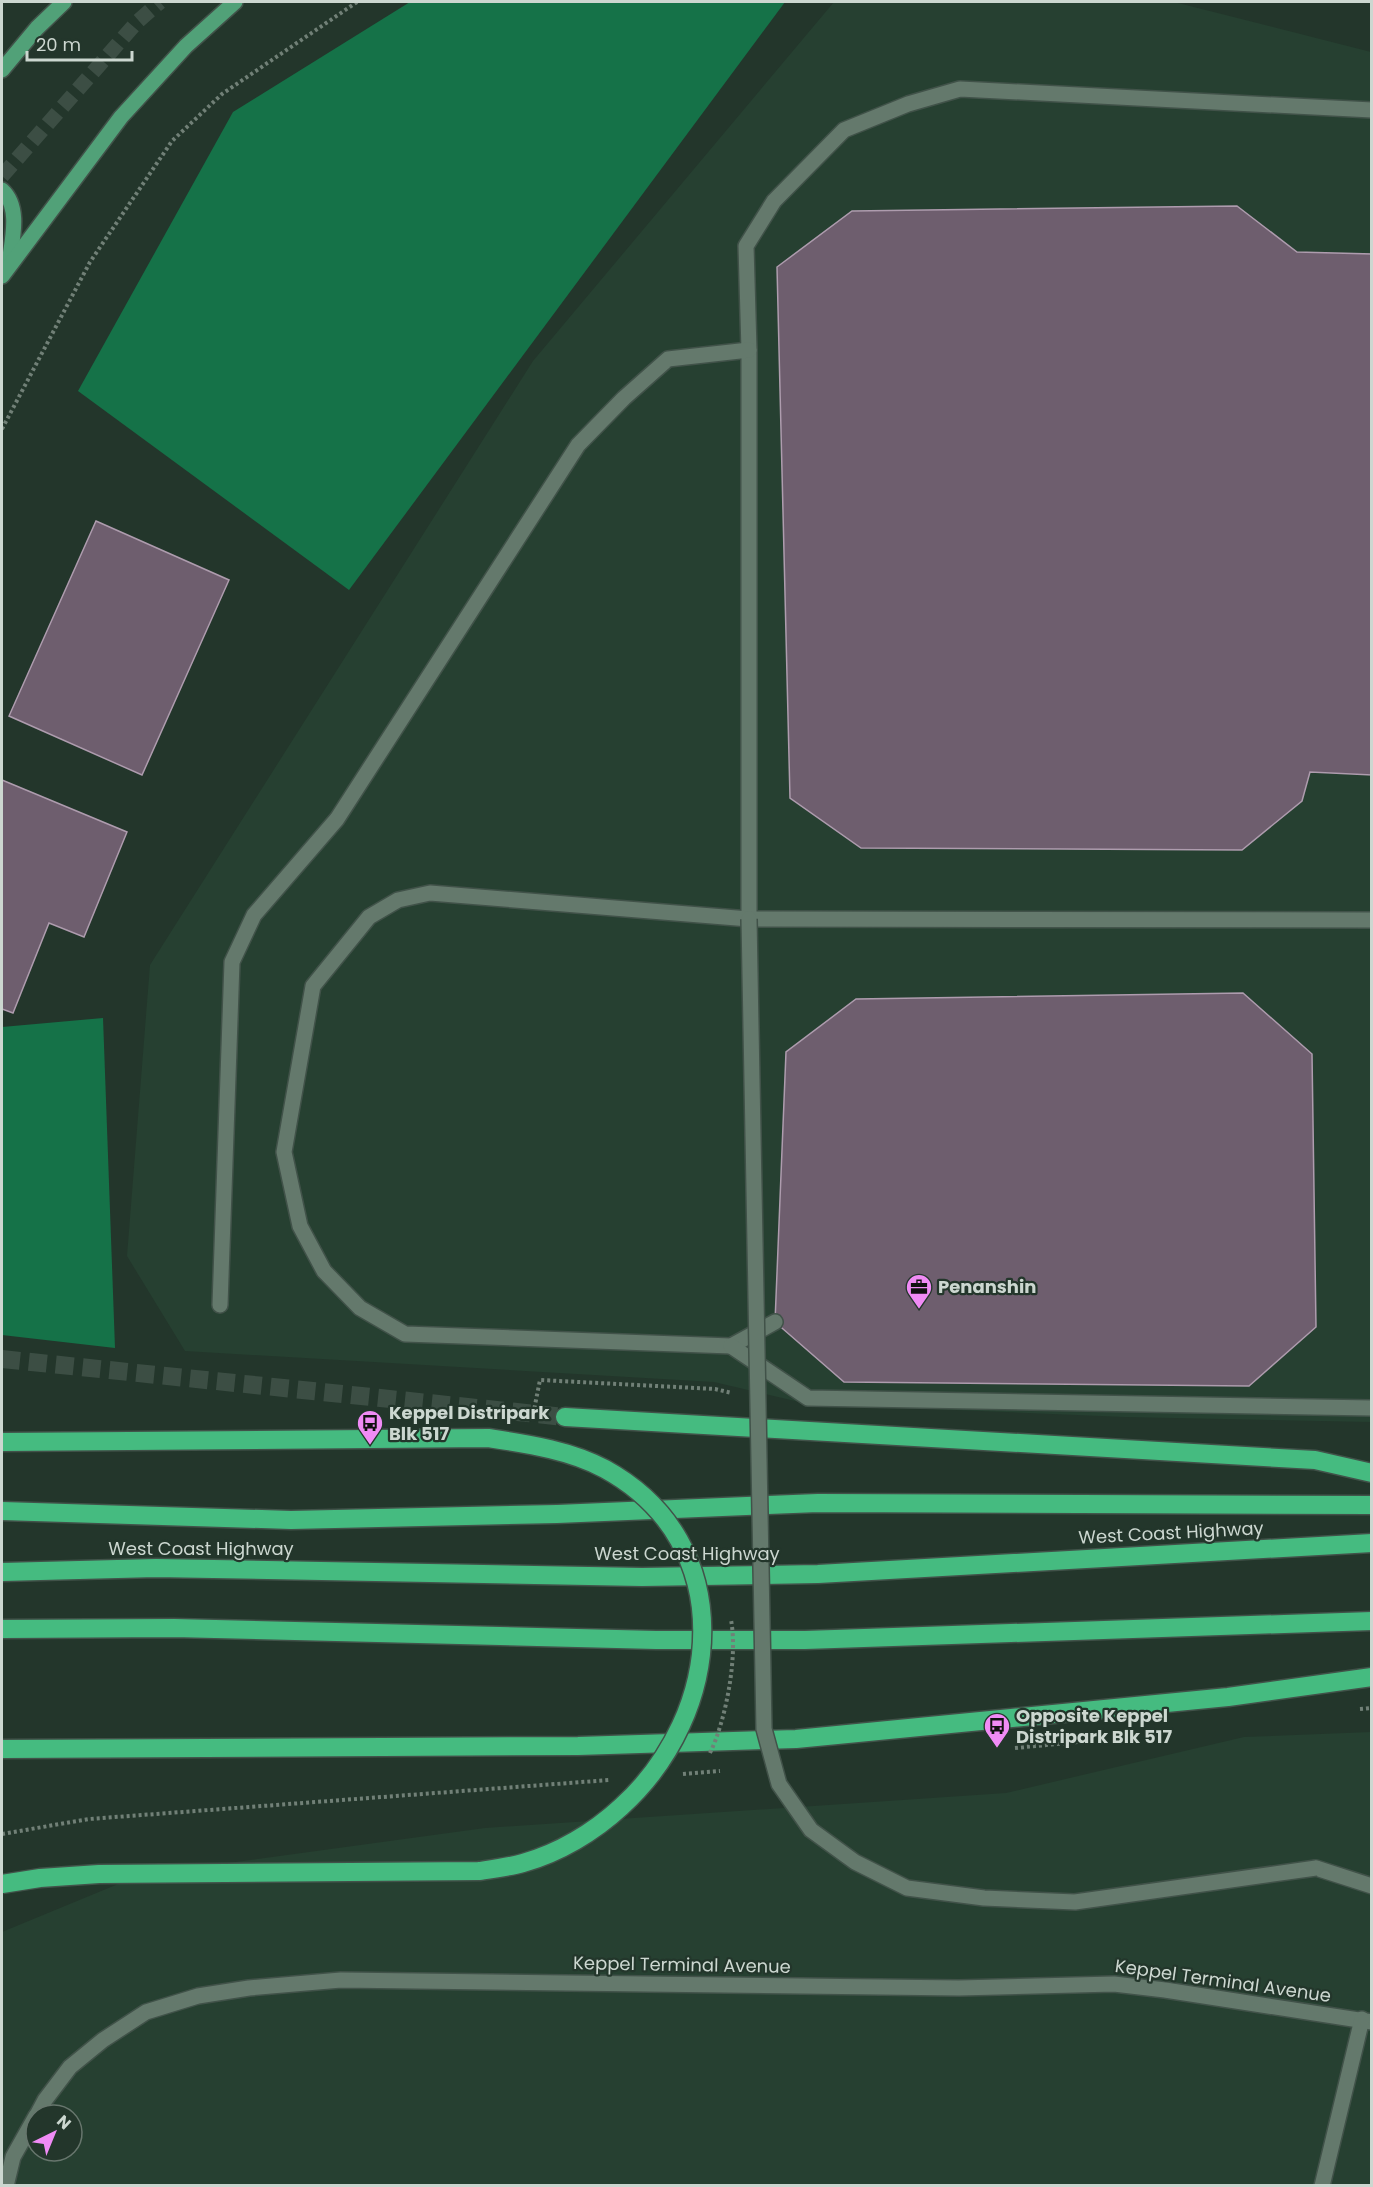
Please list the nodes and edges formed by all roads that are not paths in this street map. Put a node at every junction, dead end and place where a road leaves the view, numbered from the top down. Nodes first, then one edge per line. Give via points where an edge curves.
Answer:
1 (64, 2) edge
2 (235, 2) edge
3 (2, 70) edge
4 (1371, 110) edge
5 (2, 190) edge
6 (5, 271) edge
7 (748, 350) junction
8 (749, 918) junction
9 (1371, 920) edge
10 (219, 1305) dead end
11 (775, 1322) dead end
12 (731, 1346) junction
13 (1371, 1408) edge
14 (565, 1417) tunnel mouth
15 (2, 1442) edge
16 (1371, 1473) edge
17 (1371, 1505) edge
18 (2, 1511) edge
19 (1371, 1543) edge
20 (2, 1572) edge
21 (1371, 1621) edge
22 (2, 1629) edge
23 (1371, 1677) edge
24 (2, 1749) edge
25 (2, 1884) edge
26 (1371, 1886) edge
27 (1367, 2020) edge
28 (43, 2103) edge
29 (24, 2137) edge
30 (6, 2186) edge
31 (1322, 2186) edge

1 - 3 main road
2 - 6 main road via 186,46 121,117
4 - 7 lane via 960,89 908,104 844,130 774,201 746,246
5 - 6 main road via 9,196 14,223
7 - 8 lane
7 - 10 lane via 668,359 578,445 338,819 254,915 232,962
8 - 9 lane
8 - 12 lane via 430,893 398,900 369,917 313,987 284,1152 300,1226 324,1271 360,1308 405,1334
8 - 26 lane, bridge via 764,1729 779,1784 811,1830 855,1862 907,1888 984,1898 1075,1902 1316,1868
11 - 12 lane
12 - 13 lane via 808,1398
14 - 16 highway via 1315,1460
15 - 25 highway, bridge via 488,1438 537,1446 605,1469 639,1492 668,1522 687,1553 704,1630 692,1698 675,1738 650,1775 621,1807 583,1836 543,1856 478,1871 99,1874
17 - 18 highway via 818,1503 291,1520
19 - 20 highway, West Coast Highway via 818,1574 642,1577 156,1568
21 - 22 highway via 805,1641 174,1628
23 - 24 highway via 1228,1697 796,1739 578,1746
27 - 28 lane, Keppel Terminal Avenue via 1114,1984 959,1988 341,1980 198,1996 146,2012 70,2067
27 - 31 lane
29 - 30 lane, Keppel Terminal Avenue via 13,2157

